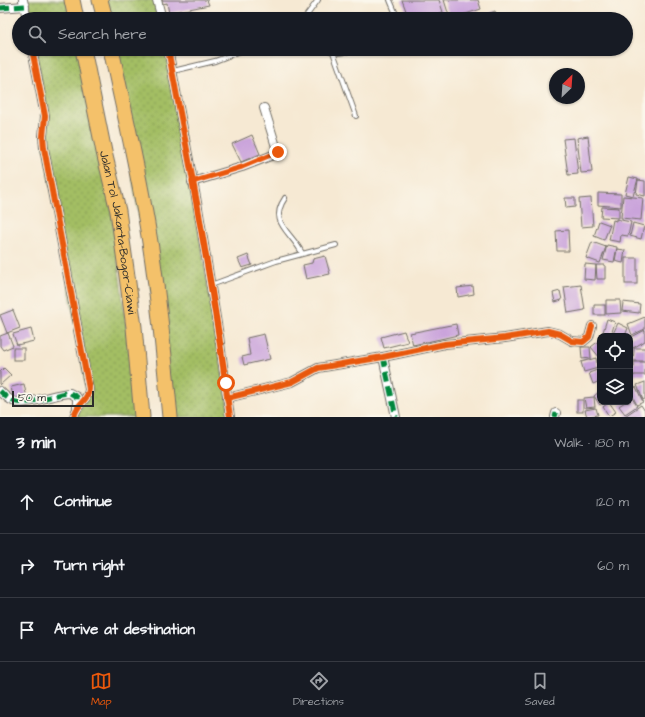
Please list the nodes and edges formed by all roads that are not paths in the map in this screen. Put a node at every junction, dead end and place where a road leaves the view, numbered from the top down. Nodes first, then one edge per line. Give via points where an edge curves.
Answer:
1 (72, 0) edge
2 (100, 0) edge
3 (157, 0) edge
4 (390, 0) edge
5 (316, 1) edge
6 (24, 3) edge
7 (0, 8) edge
8 (75, 12) edge
9 (103, 12) edge
10 (160, 12) edge
11 (309, 12) edge
12 (395, 12) edge
13 (33, 56) edge
14 (84, 56) edge
15 (112, 56) edge
16 (169, 56) edge
17 (227, 56) edge
18 (334, 56) edge
19 (172, 71) junction
20 (264, 108) dead end
21 (356, 116) dead end
22 (192, 182) junction
23 (285, 198) dead end
24 (336, 245) dead end
25 (302, 254) junction
26 (211, 285) junction
27 (592, 326) dead end
28 (137, 355) junction
29 (383, 357) junction
30 (0, 391) edge
31 (228, 398) junction
32 (77, 408) junction
33 (74, 417) edge
34 (138, 417) edge
35 (142, 417) edge
36 (170, 417) edge
37 (230, 417) edge
38 (396, 417) edge

1 - 8 highway
2 - 9 highway
3 - 10 street
4 - 12 lane
5 - 11 lane
6 - 7 street
13 - 32 street via 45,116 44,148 89,389 88,397
14 - 28 highway, Jalan Tol Jakarta–Bogor–Ciawi via 118,211
15 - 36 highway via 149,236
16 - 19 street
17 - 19 lane
18 - 21 lane
19 - 22 street
20 - 22 street via 278,152 242,167
22 - 26 street
23 - 25 lane via 278,209 279,221 298,244
24 - 25 lane
25 - 26 lane
26 - 31 street
27 - 29 street via 589,337 583,342 542,331 505,338 445,344
28 - 34 highway
28 - 35 highway, Jalan Tol Jakarta–Bogor–Ciawi
29 - 31 street via 318,368 292,382
29 - 38 street
30 - 32 street via 17,402 41,400 70,393 77,397
31 - 37 street
32 - 33 street

